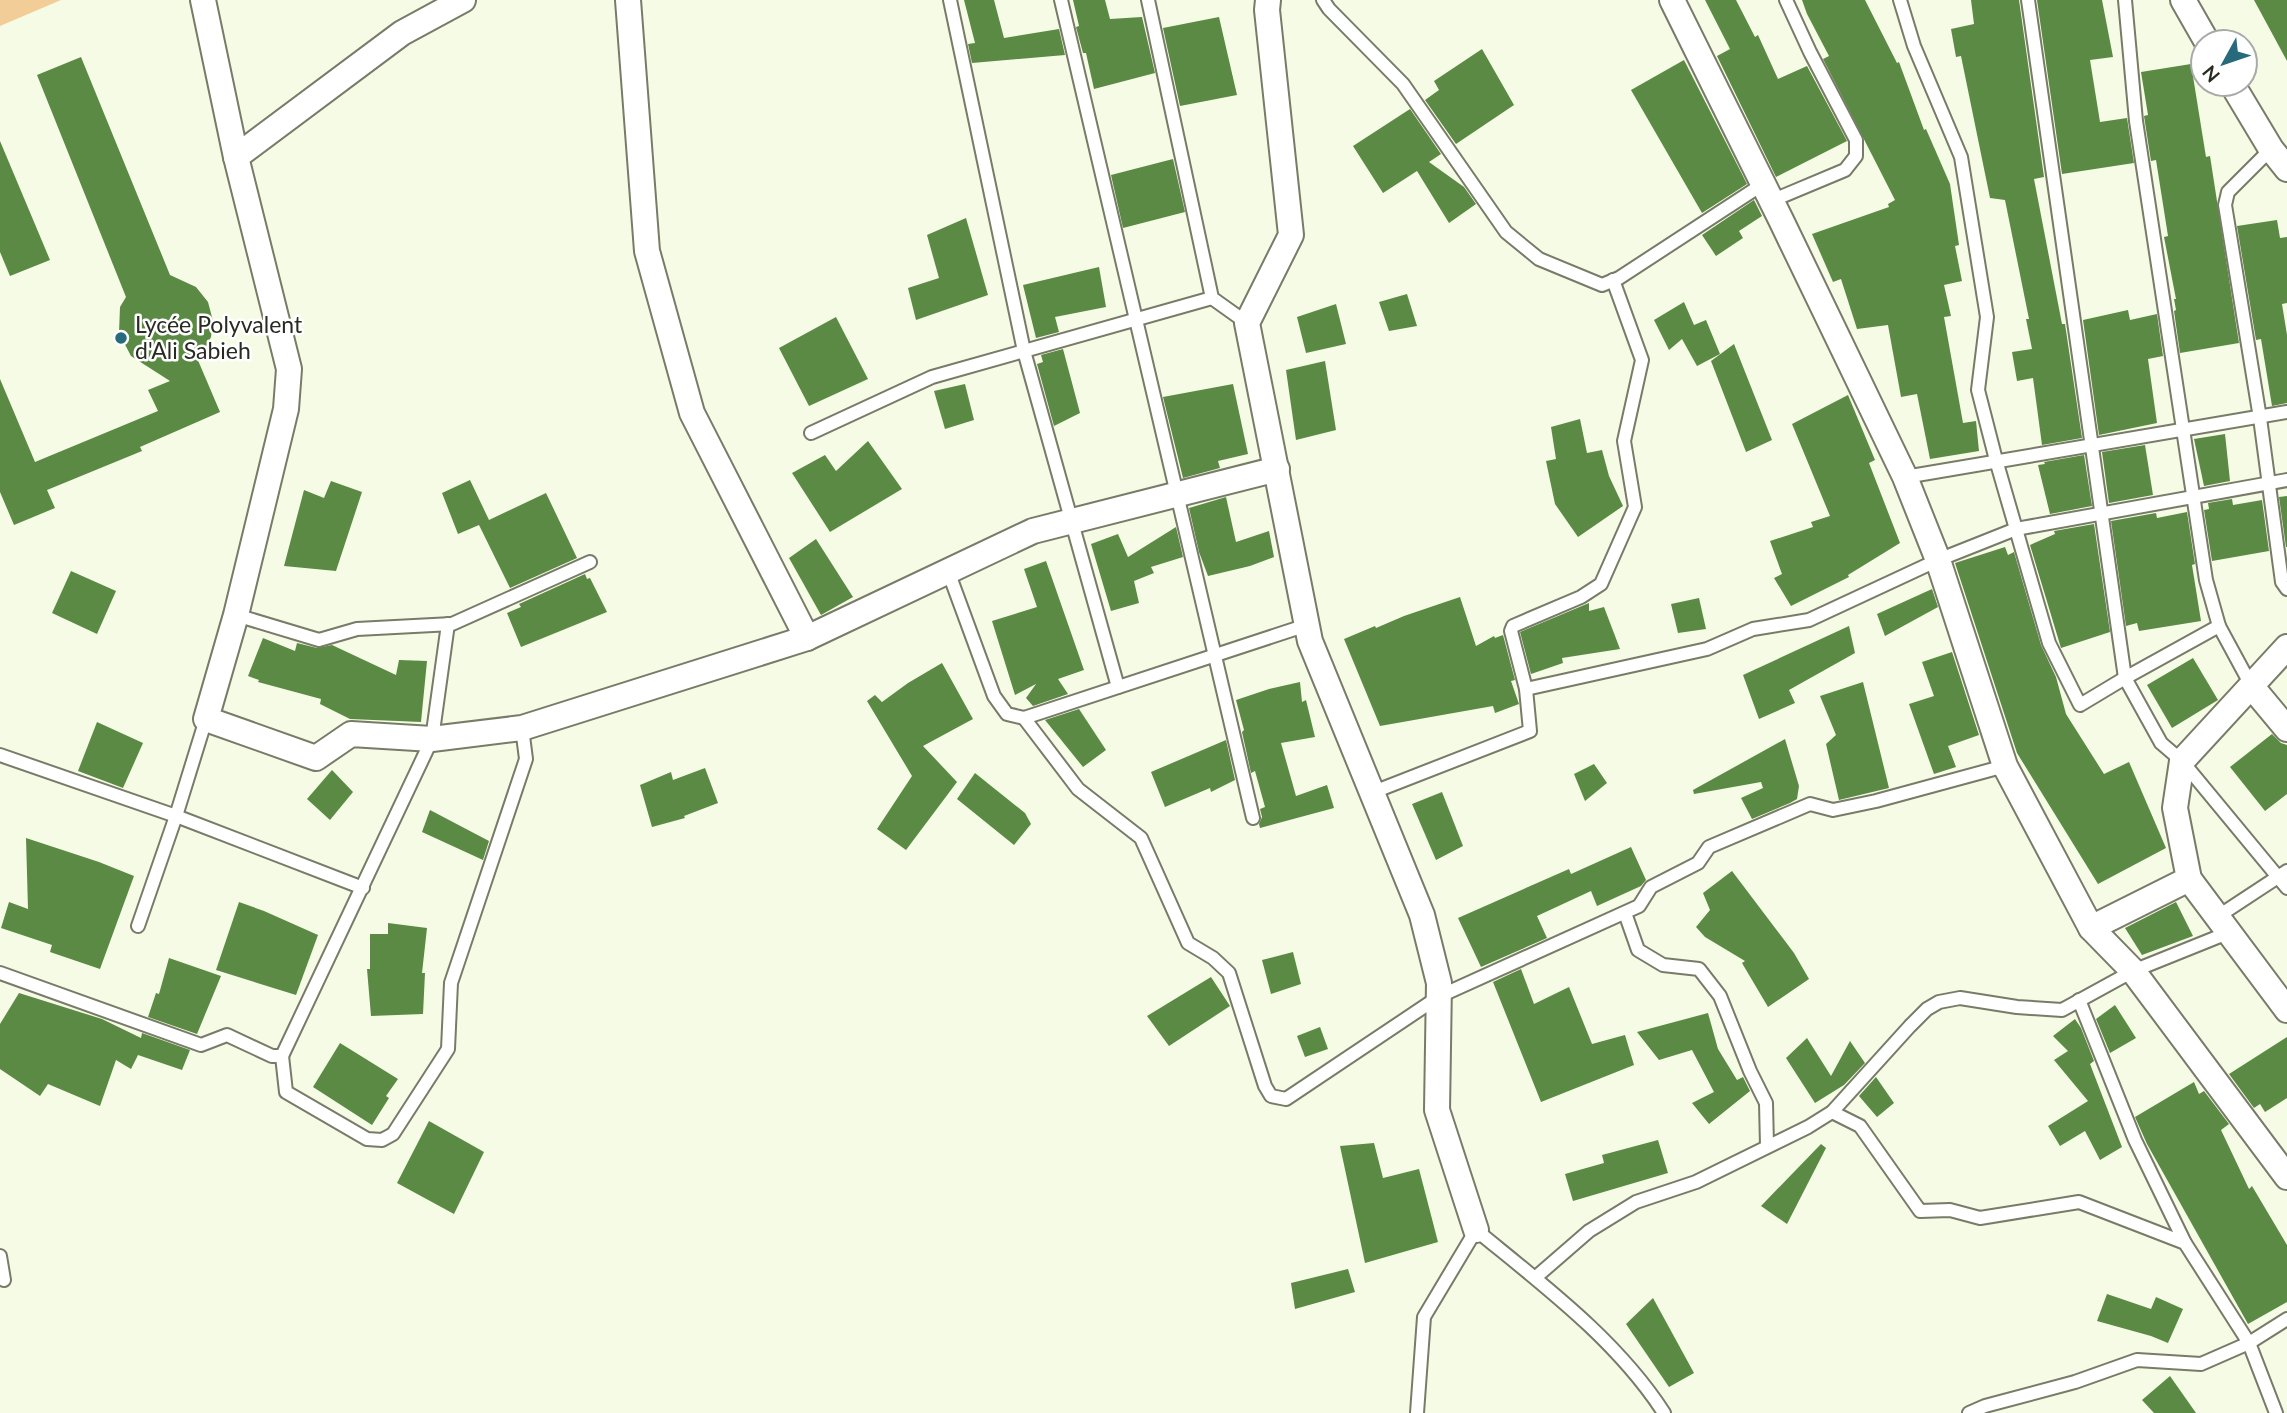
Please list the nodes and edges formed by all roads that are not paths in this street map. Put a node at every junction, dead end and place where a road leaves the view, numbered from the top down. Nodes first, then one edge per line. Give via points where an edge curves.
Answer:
1 (203, 0) edge
2 (463, 0) edge
3 (628, 0) edge
4 (950, 0) edge
5 (1061, 0) edge
6 (1148, 0) edge
7 (1268, 0) edge
8 (1323, 0) edge
9 (1672, 0) edge
10 (1787, 0) edge
11 (1900, 0) edge
12 (2028, 0) edge
13 (2125, 0) edge
14 (2183, 0) edge
15 (2199, 28) edge
16 (2240, 98) edge
17 (2271, 149) junction
18 (236, 157) junction
19 (2287, 169) edge
20 (1767, 193) junction
21 (1613, 281) junction
22 (1212, 298) junction
23 (1136, 319) junction
24 (1247, 323) junction
25 (1024, 351) junction
26 (2287, 412) edge
27 (2260, 418) junction
28 (2183, 429) junction
29 (811, 433) dead end
30 (2091, 445) junction
31 (1996, 460) junction
32 (1277, 469) junction
33 (1905, 477) junction
34 (2287, 480) edge
35 (2267, 484) junction
36 (1177, 494) junction
37 (2193, 497) junction
38 (2100, 514) junction
39 (1070, 520) junction
40 (2016, 529) junction
41 (1938, 560) junction
42 (590, 562) dead end
43 (948, 571) junction
44 (2287, 589) edge
45 (236, 615) junction
46 (448, 624) junction
47 (1307, 625) junction
48 (2219, 626) junction
49 (807, 638) junction
50 (2287, 647) edge
51 (1215, 655) junction
52 (2125, 678) junction
53 (1118, 687) junction
54 (2252, 687) junction
55 (1526, 690) junction
56 (1024, 718) junction
57 (206, 719) junction
58 (522, 728) junction
59 (2287, 729) edge
60 (432, 739) junction
61 (0, 755) edge
62 (2182, 761) junction
63 (2005, 766) junction
64 (1371, 793) junction
65 (176, 816) junction
66 (1254, 818) dead end
67 (2189, 879) junction
68 (2284, 879) edge
69 (363, 888) junction
70 (1625, 913) junction
71 (2223, 924) junction
72 (138, 926) dead end
73 (2091, 928) junction
74 (2133, 971) junction
75 (0, 973) edge
76 (1440, 996) junction
77 (2079, 1000) junction
78 (2287, 1010) edge
79 (282, 1056) junction
80 (1832, 1112) junction
81 (1767, 1146) junction
82 (2287, 1177) edge
83 (1476, 1230) junction
84 (2185, 1242) junction
85 (0, 1256) edge
86 (1536, 1277) junction
87 (4, 1280) dead end
88 (2287, 1319) edge
89 (2249, 1343) junction
90 (1417, 1413) edge
91 (1664, 1413) edge
92 (1969, 1413) edge
93 (2276, 1413) edge

1 - 18 street
2 - 18 street via 402,33
3 - 49 street via 647,251 688,400
4 - 25 lane
5 - 23 lane
6 - 22 lane
7 - 24 street via 1291,235
8 - 21 lane via 1403,84 1506,232 1539,259 1602,285
9 - 20 street
10 - 20 lane via 1856,140 1856,156 1845,170
11 - 31 lane via 1914,46 1961,157 1987,317 1978,390
12 - 30 lane
13 - 28 lane via 2136,121
14 - 15 street
16 - 17 street
17 - 19 street
17 - 27 lane via 2228,192 2225,205
18 - 45 street via 289,369 286,409
20 - 21 lane
20 - 33 street
21 - 55 lane via 1642,360 1624,441 1635,507 1601,583 1581,597 1513,626
22 - 23 lane
22 - 24 lane
23 - 25 lane
23 - 36 lane
24 - 32 street
25 - 29 lane via 932,377
25 - 39 lane
26 - 27 lane
27 - 28 lane
27 - 35 lane
28 - 30 lane
28 - 37 lane
30 - 31 lane
30 - 38 lane
31 - 33 lane
31 - 40 lane
32 - 36 street
32 - 47 street
33 - 41 street
34 - 35 lane
35 - 37 lane
35 - 44 lane via 2282,582
36 - 39 street
36 - 51 lane
37 - 38 lane
37 - 48 lane via 2206,580
38 - 40 lane
38 - 52 lane
39 - 43 street via 1033,531
39 - 53 lane
40 - 41 lane
40 - 52 lane via 2049,643 2080,705
41 - 55 lane via 1809,620 1752,629 1707,649
41 - 63 street
42 - 46 lane
43 - 49 street
43 - 56 lane via 994,696 1007,713
45 - 46 lane via 319,639 357,629
45 - 57 street
46 - 60 lane
47 - 51 lane
47 - 64 street
48 - 52 lane
48 - 54 lane
49 - 58 street
50 - 54 street
51 - 53 lane
51 - 66 lane
52 - 62 lane via 2161,743
53 - 56 lane
54 - 59 street
54 - 62 street
55 - 64 lane via 1530,731
56 - 76 lane via 1078,789 1141,838 1188,943 1228,973 1272,1096 1286,1099
57 - 60 street via 316,758 351,734
57 - 65 lane
58 - 60 street
58 - 79 lane via 526,759 451,983 448,1049 393,1134 382,1140 367,1139 286,1092
60 - 69 lane
61 - 65 lane
62 - 67 street via 2175,808
62 - 68 lane
63 - 70 lane via 1833,810 1810,804 1709,847 1698,863 1651,887 1639,906
63 - 73 street
64 - 76 street via 1422,915
65 - 69 lane
65 - 72 lane
67 - 71 street
67 - 73 street
68 - 71 lane
69 - 79 lane
70 - 76 lane
70 - 81 lane via 1638,950 1662,965 1699,969 1720,996 1766,1103
71 - 74 lane
71 - 78 street
73 - 74 street
74 - 77 lane
74 - 82 street
75 - 79 lane via 201,1045 227,1035 272,1056
76 - 83 street via 1437,1110
77 - 80 lane via 2062,1010 1960,999 1939,1002 1910,1026
77 - 84 lane via 2135,1140
80 - 81 lane
80 - 84 lane via 1860,1126 1920,1211 1950,1210 1980,1218 2079,1202
81 - 86 lane via 1696,1182 1636,1202 1589,1231
83 - 86 lane
83 - 90 lane via 1424,1317
84 - 89 lane
85 - 87 lane
86 - 91 lane via 1605,1342
88 - 89 lane
89 - 92 lane via 2201,1364 2137,1360
89 - 93 lane

